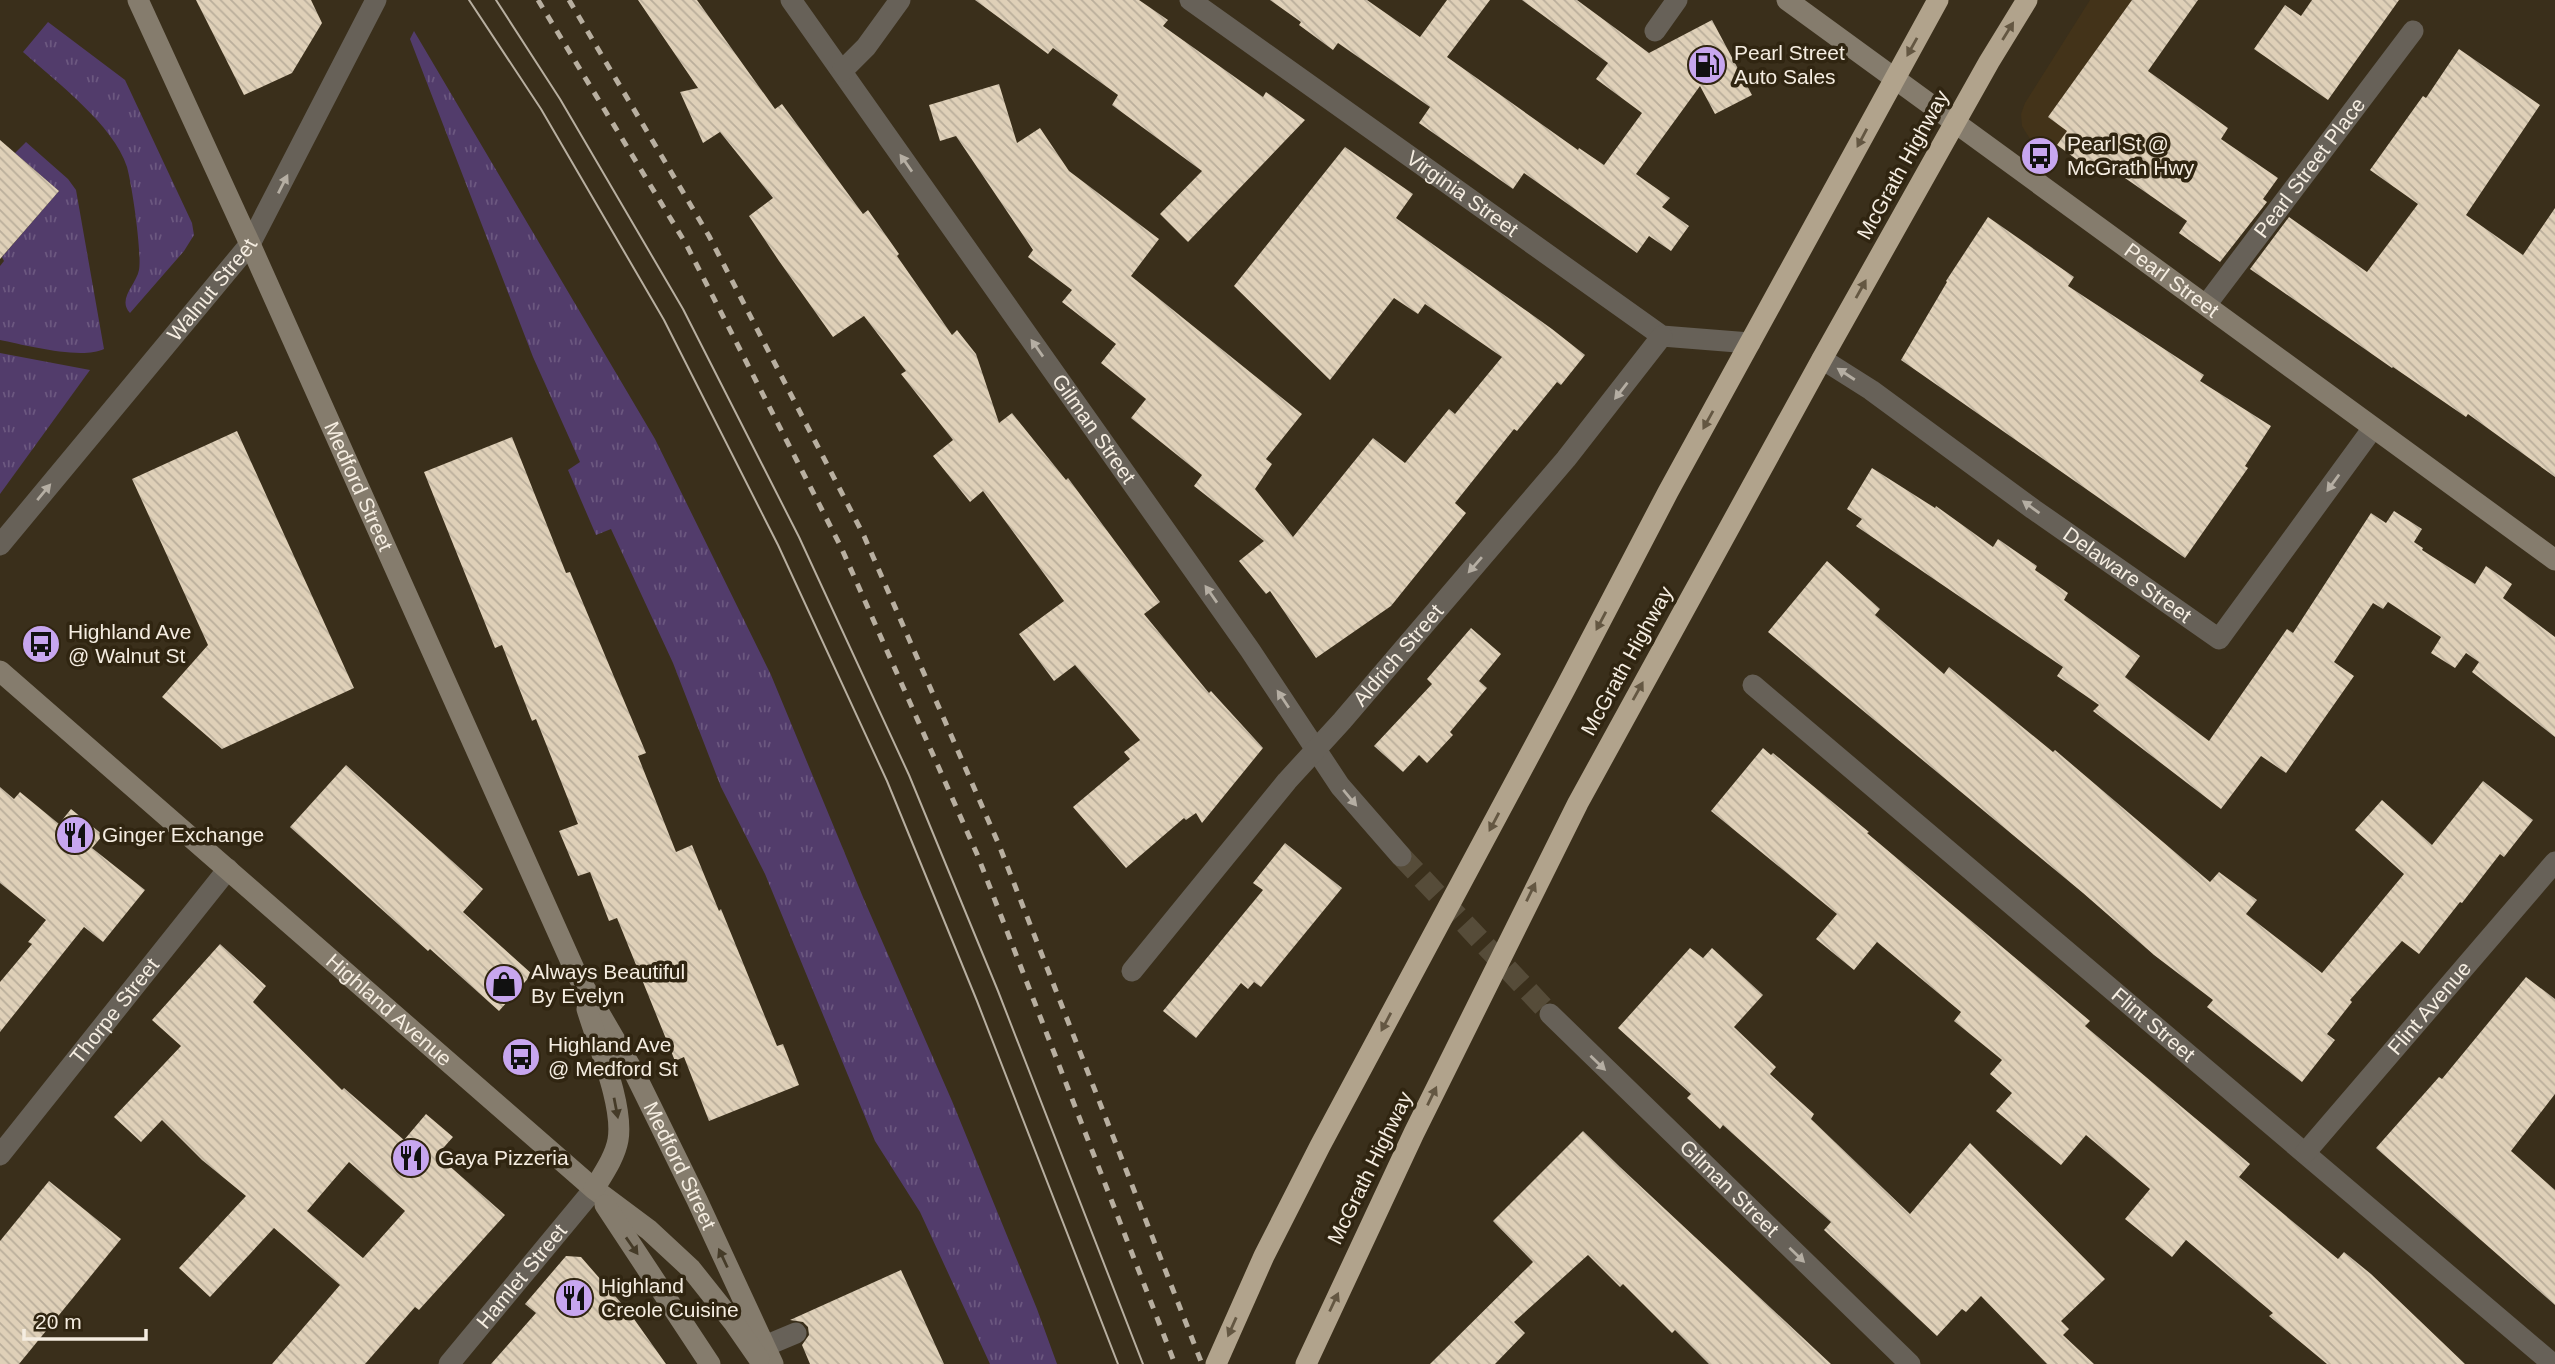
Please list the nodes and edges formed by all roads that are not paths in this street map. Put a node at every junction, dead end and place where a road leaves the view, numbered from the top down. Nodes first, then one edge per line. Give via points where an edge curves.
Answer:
1 (138, 0) edge
2 (376, 0) edge
3 (791, 0) edge
4 (900, 0) edge
5 (1190, 0) edge
6 (1677, 0) edge
7 (1787, 0) edge
8 (1938, 0) edge
9 (2027, 0) edge
10 (1811, 7) edge
11 (1655, 31) dead end
12 (2413, 31) dead end
13 (842, 71) junction
14 (1895, 78) junction
15 (1955, 121) junction
16 (250, 244) junction
17 (2206, 305) junction
18 (1662, 336) junction
19 (1750, 343) junction
20 (1822, 359) junction
21 (2374, 428) junction
22 (0, 545) edge
23 (2555, 560) edge
24 (0, 671) edge
25 (1753, 685) dead end
26 (1317, 748) junction
27 (1401, 856) tunnel mouth
28 (2555, 862) edge
29 (228, 869) junction
30 (1132, 971) dead end
31 (576, 973) junction
32 (1550, 1014) tunnel mouth
33 (2305, 1153) junction
34 (0, 1155) edge
35 (594, 1189) junction
36 (796, 1333) dead end
37 (767, 1358) edge
38 (449, 1364) edge
39 (710, 1364) edge
40 (1216, 1364) edge
41 (1306, 1364) edge
42 (1910, 1364) edge
43 (2553, 1364) edge

1 - 16 main road, Medford Street
16 -> 2 street, Walnut Street
3 - 13 street, Gilman Street
4 - 13 street
5 - 18 street, Virginia Street
6 - 11 street
7 - 10 main road, Pearl Street
8 -> 14 highway, McGrath Highway
15 -> 9 highway, McGrath Highway
10 - 14 main road, Pearl Street
12 - 17 street, Pearl Street Place
26 -> 13 street, Gilman Street
14 - 15 main road, Pearl Street
14 -> 19 highway, McGrath Highway
15 - 17 main road, Pearl Street
20 -> 15 highway, McGrath Highway
22 -> 16 street, Walnut Street
16 - 31 main road, Medford Street
17 - 21 main road, Pearl Street
18 - 19 street
18 -> 26 street, Aldrich Street via 1566,459
19 -> 40 highway, McGrath Highway via 1320,1146
21 -> 20 street, Delaware Street via 2219,639
41 -> 20 highway, McGrath Highway via 1543,869
21 - 23 main road, Pearl Street
24 - 29 main road, Highland Avenue
25 - 33 street, Flint Street
26 -> 27 street, Gilman Street via 1340,786
26 - 30 street, Aldrich Street
28 - 33 street, Flint Avenue
29 - 34 street, Thorpe Street
29 - 35 main road, Highland Avenue
31 -> 35 main road, Medford Street via 618,1111 618,1140
37 -> 31 main road, Medford Street via 636,1076
32 -> 42 street, Gilman Street
33 - 43 street, Flint Street
35 - 37 main road, Highland Avenue via 691,1269
35 - 38 street, Hamlet Street
35 -> 39 main road
36 - 37 street

